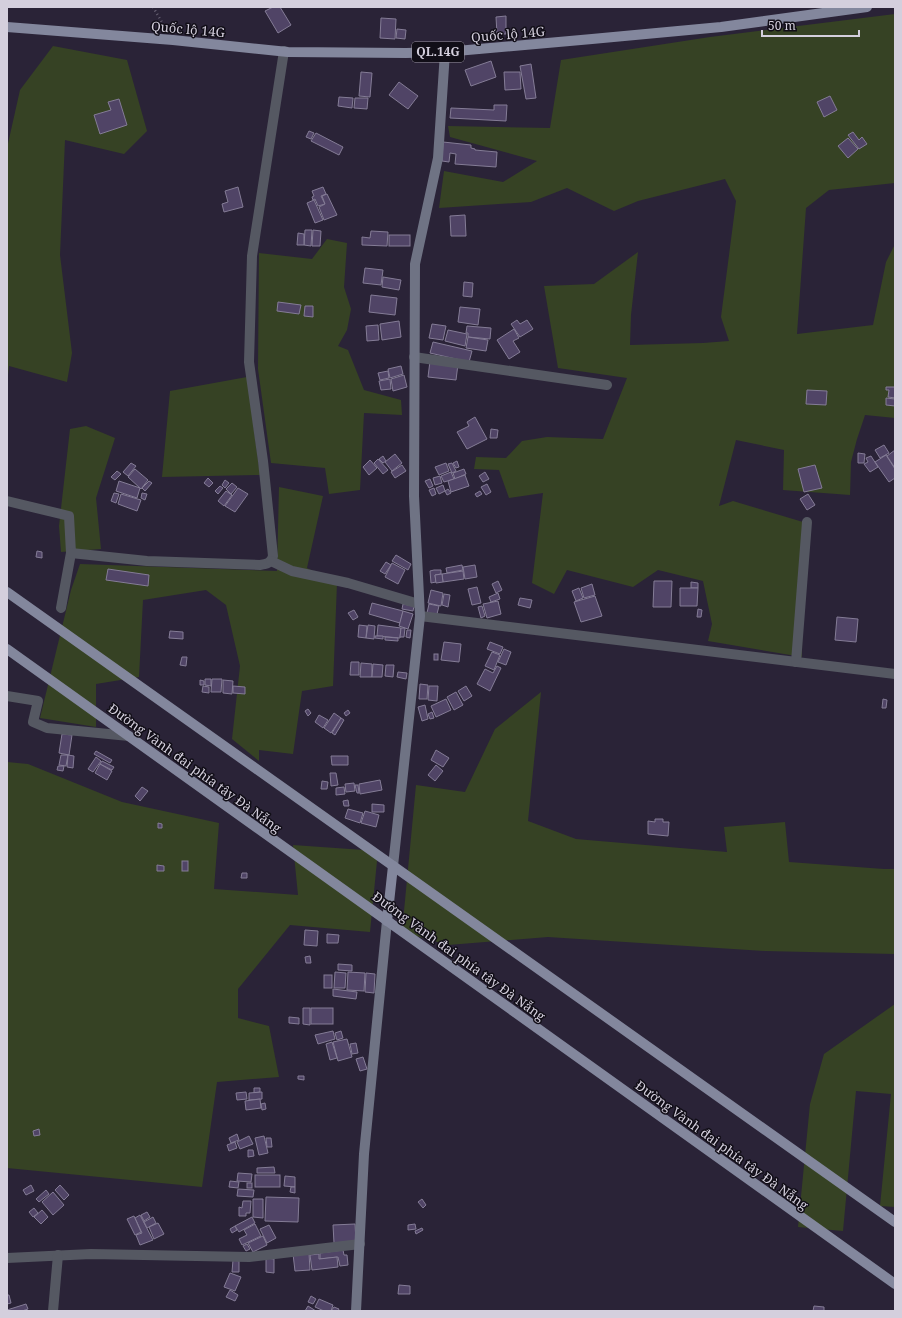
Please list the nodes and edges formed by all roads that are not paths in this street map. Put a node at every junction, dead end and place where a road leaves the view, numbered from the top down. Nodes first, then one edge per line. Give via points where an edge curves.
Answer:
1 (867, 7) edge
2 (7, 27) edge
3 (284, 51) junction
4 (445, 52) junction
5 (414, 356) junction
6 (607, 385) dead end
7 (7, 501) edge
8 (807, 522) dead end
9 (71, 552) junction
10 (271, 561) junction
11 (7, 592) edge
12 (419, 604) junction
13 (61, 608) dead end
14 (420, 616) junction
15 (7, 649) edge
16 (796, 662) junction
17 (895, 674) edge
18 (7, 696) edge
19 (129, 736) junction
20 (393, 866) junction
21 (387, 921) junction
22 (895, 1222) edge
23 (360, 1244) junction
24 (58, 1255) junction
25 (7, 1258) edge
26 (895, 1284) edge
27 (53, 1311) edge
28 (356, 1311) edge

1 - 4 main road, Quốc lộ 14G / QL.14G via 592,40
2 - 3 main road, Quốc lộ 14G / QL.14G
3 - 4 main road, Quốc lộ 14G / QL.14G
3 - 10 street via 252,256 249,362 263,461 273,556
4 - 5 street via 438,158 415,264
5 - 6 street
5 - 12 street via 414,496
7 - 9 street via 69,516
8 - 16 street
9 - 10 street via 147,562 260,565
9 - 13 street
10 - 12 street via 292,571 348,583
11 - 20 main road
12 - 14 street
14 - 16 street
14 - 20 street
15 - 19 main road, Đường Vành đai phía tây Đà Nẵng
16 - 17 street
18 - 19 street via 38,701 33,722 47,728
19 - 21 main road, Đường Vành đai phía tây Đà Nẵng
20 - 21 main road
20 - 22 main road
21 - 23 street via 364,1154
21 - 26 main road, Đường Vành đai phía tây Đà Nẵng
23 - 24 street via 249,1257
23 - 28 street
24 - 25 street
24 - 27 street

